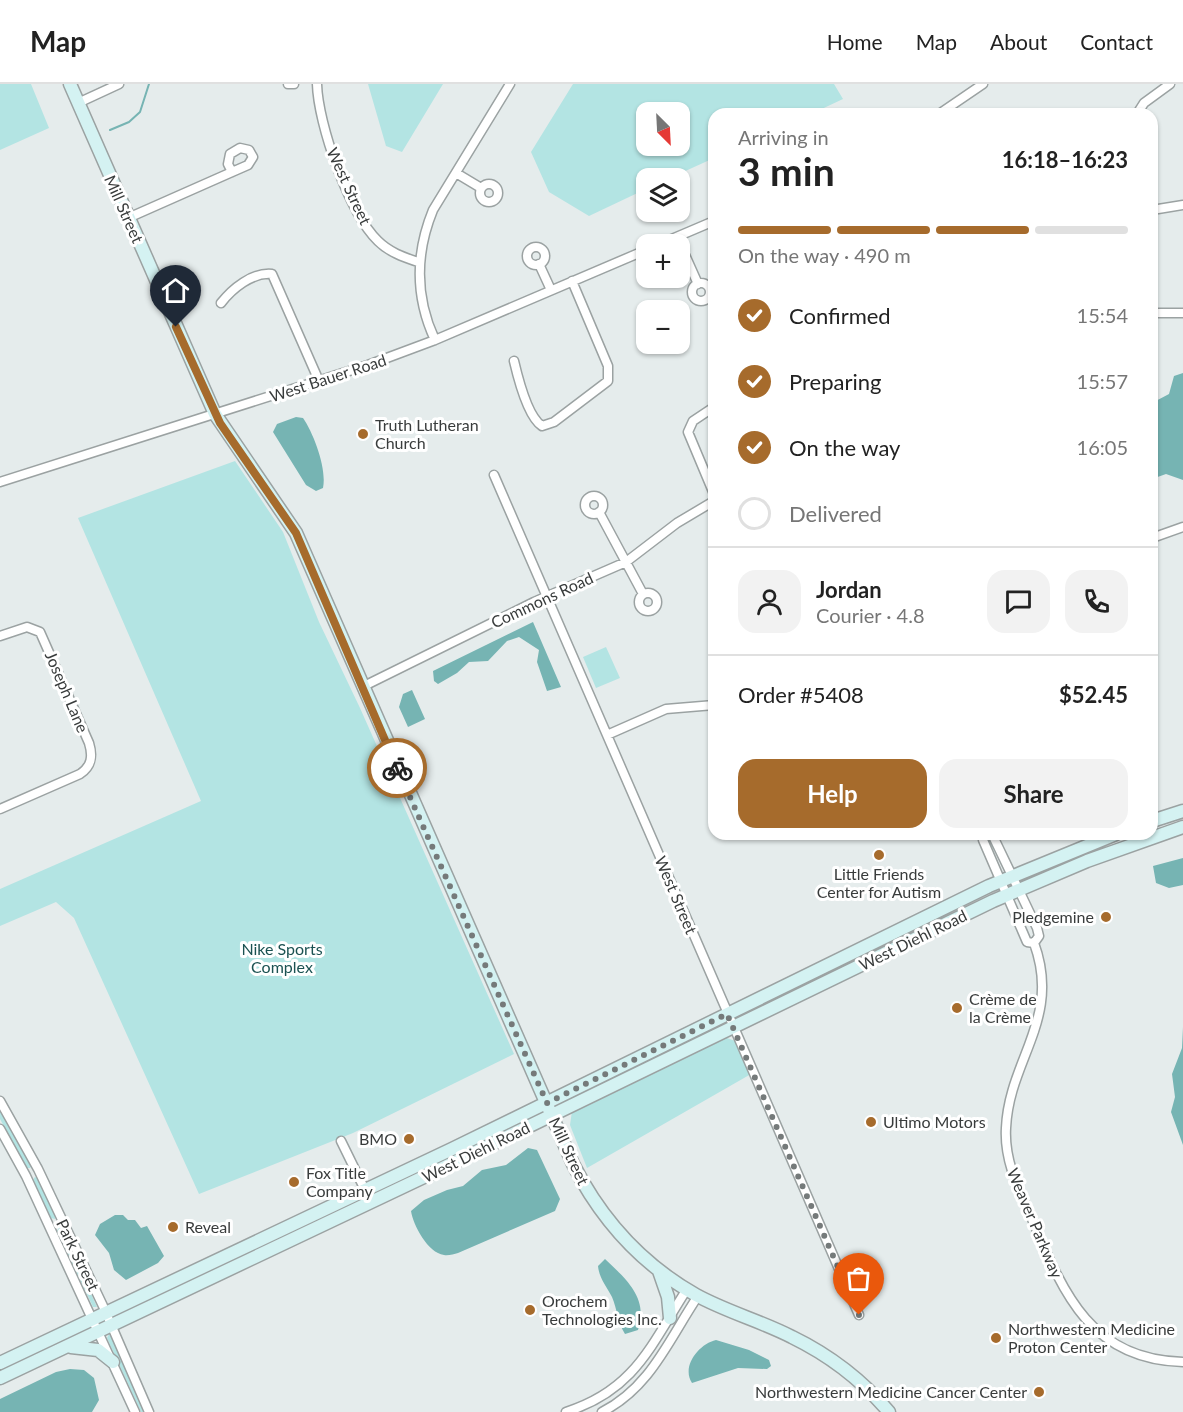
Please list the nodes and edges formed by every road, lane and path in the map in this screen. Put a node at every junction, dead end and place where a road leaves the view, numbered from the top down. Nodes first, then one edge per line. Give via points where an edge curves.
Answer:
1 (70, 84) edge
2 (119, 84) edge
3 (288, 84) edge
4 (294, 84) edge
5 (316, 84) edge
6 (510, 84) edge
7 (983, 84) edge
8 (1170, 84) edge
9 (971, 87) edge
10 (78, 103) junction
11 (946, 108) edge
12 (1141, 108) edge
13 (232, 172) dead end
14 (456, 173) junction
15 (481, 188) dead end
16 (1183, 205) edge
17 (1158, 209) edge
18 (128, 218) junction
19 (708, 224) edge
20 (684, 234) edge
21 (636, 254) edge
22 (418, 262) junction
23 (539, 264) dead end
24 (690, 266) edge
25 (572, 281) junction
26 (698, 284) dead end
27 (551, 290) junction
28 (221, 303) dead end
29 (1158, 313) edge
30 (1183, 313) edge
31 (435, 340) junction
32 (514, 361) dead end
33 (319, 381) junction
34 (708, 411) edge
35 (215, 414) junction
36 (494, 475) dead end
37 (708, 480) edge
38 (0, 482) edge
39 (708, 505) edge
40 (599, 512) dead end
41 (1183, 527) edge
42 (1158, 536) edge
43 (626, 562) junction
44 (643, 594) dead end
45 (546, 597) junction
46 (0, 636) edge
47 (362, 687) junction
48 (708, 706) edge
49 (607, 735) junction
50 (0, 809) edge
51 (1183, 811) edge
52 (1158, 819) edge
53 (1183, 827) edge
54 (1158, 836) edge
55 (983, 840) edge
56 (994, 840) edge
57 (1101, 840) edge
58 (1146, 840) edge
59 (1006, 878) junction
60 (1013, 892) junction
61 (1034, 944) junction
62 (730, 1020) junction
63 (0, 1101) edge
64 (549, 1109) junction
65 (0, 1129) edge
66 (341, 1141) dead end
67 (364, 1191) junction
68 (374, 1200) junction
69 (660, 1271) junction
70 (692, 1292) junction
71 (859, 1315) dead end
72 (670, 1318) junction
73 (108, 1319) junction
74 (96, 1325) junction
75 (64, 1347) junction
76 (112, 1362) junction
77 (1183, 1362) edge
78 (0, 1363) edge
79 (0, 1378) edge
80 (135, 1412) edge
81 (149, 1412) edge
82 (566, 1412) edge
83 (602, 1412) edge
84 (889, 1412) edge

1 - 10 street, Mill Street
2 - 10 street
3 - 4 street
5 - 22 street, West Street via 327,140 364,223 386,248
6 - 14 street
7 - 9 street
8 - 12 street
9 - 11 street
10 - 18 street, Mill Street
13 - 18 street
14 - 15 street
14 - 22 street via 433,210
16 - 17 street
18 - 35 street, Mill Street
19 - 20 street
21 - 25 street, West Bauer Road
22 - 31 street via 424,311
23 - 27 street
24 - 26 street
25 - 27 street, West Bauer Road
25 - 32 street via 608,366 608,381 554,422 542,426 535,421
27 - 31 street, West Bauer Road
28 - 33 street via 236,286 272,274
29 - 30 street
31 - 33 street, West Bauer Road
33 - 35 street, West Bauer Road
34 - 37 street via 693,421 688,432
35 - 38 street, West Bauer Road
35 - 47 street, Mill Street via 296,533
36 - 45 street, West Street
39 - 43 street, Commons Road
40 - 43 street
41 - 42 street
43 - 44 street
43 - 45 street, Commons Road
45 - 47 street, Commons Road
45 - 49 street, West Street
46 - 50 street, Joseph Lane via 27,627 36,629 45,639 89,742 91,758 80,774
47 - 64 street, Mill Street
48 - 49 street via 666,709
49 - 62 street, West Street
51 - 52 street
53 - 54 street, West Diehl Road
55 - 59 street
56 - 59 street
57 - 59 street, West Diehl Road
58 - 60 street, West Diehl Road
59 - 60 street
59 - 62 street, West Diehl Road
60 - 61 street, Weaver Parkway via 1027,942
60 - 61 street, Weaver Parkway via 1037,928 1039,936
60 - 62 street, West Diehl Road
61 - 77 street, Weaver Parkway via 1041,972 1042,1004 1008,1110 1006,1146 1012,1173 1059,1282 1081,1316 1128,1350
62 - 64 street, West Diehl Road
62 - 71 street, West Street
63 - 73 street, Park Street via 38,1169
64 - 67 street, West Diehl Road
64 - 68 street, West Diehl Road
64 - 69 street, Mill Street via 594,1202 633,1248
65 - 74 street, Park Street via 27,1176
66 - 67 street
67 - 68 street
67 - 73 street, West Diehl Road
68 - 73 street, West Diehl Road
69 - 70 street, Mill Street
69 - 72 street
70 - 72 street
70 - 83 street via 659,1362 639,1385
70 - 84 street, Mill Street via 820,1353 854,1377
72 - 82 street via 630,1376 598,1399
73 - 74 street, West Diehl Road
73 - 81 street, Park Street
74 - 75 street, West Diehl Road
74 - 76 street, Park Street
74 - 78 street, West Diehl Road
75 - 76 street via 93,1348
75 - 79 street, West Diehl Road
76 - 80 street, Park Street

